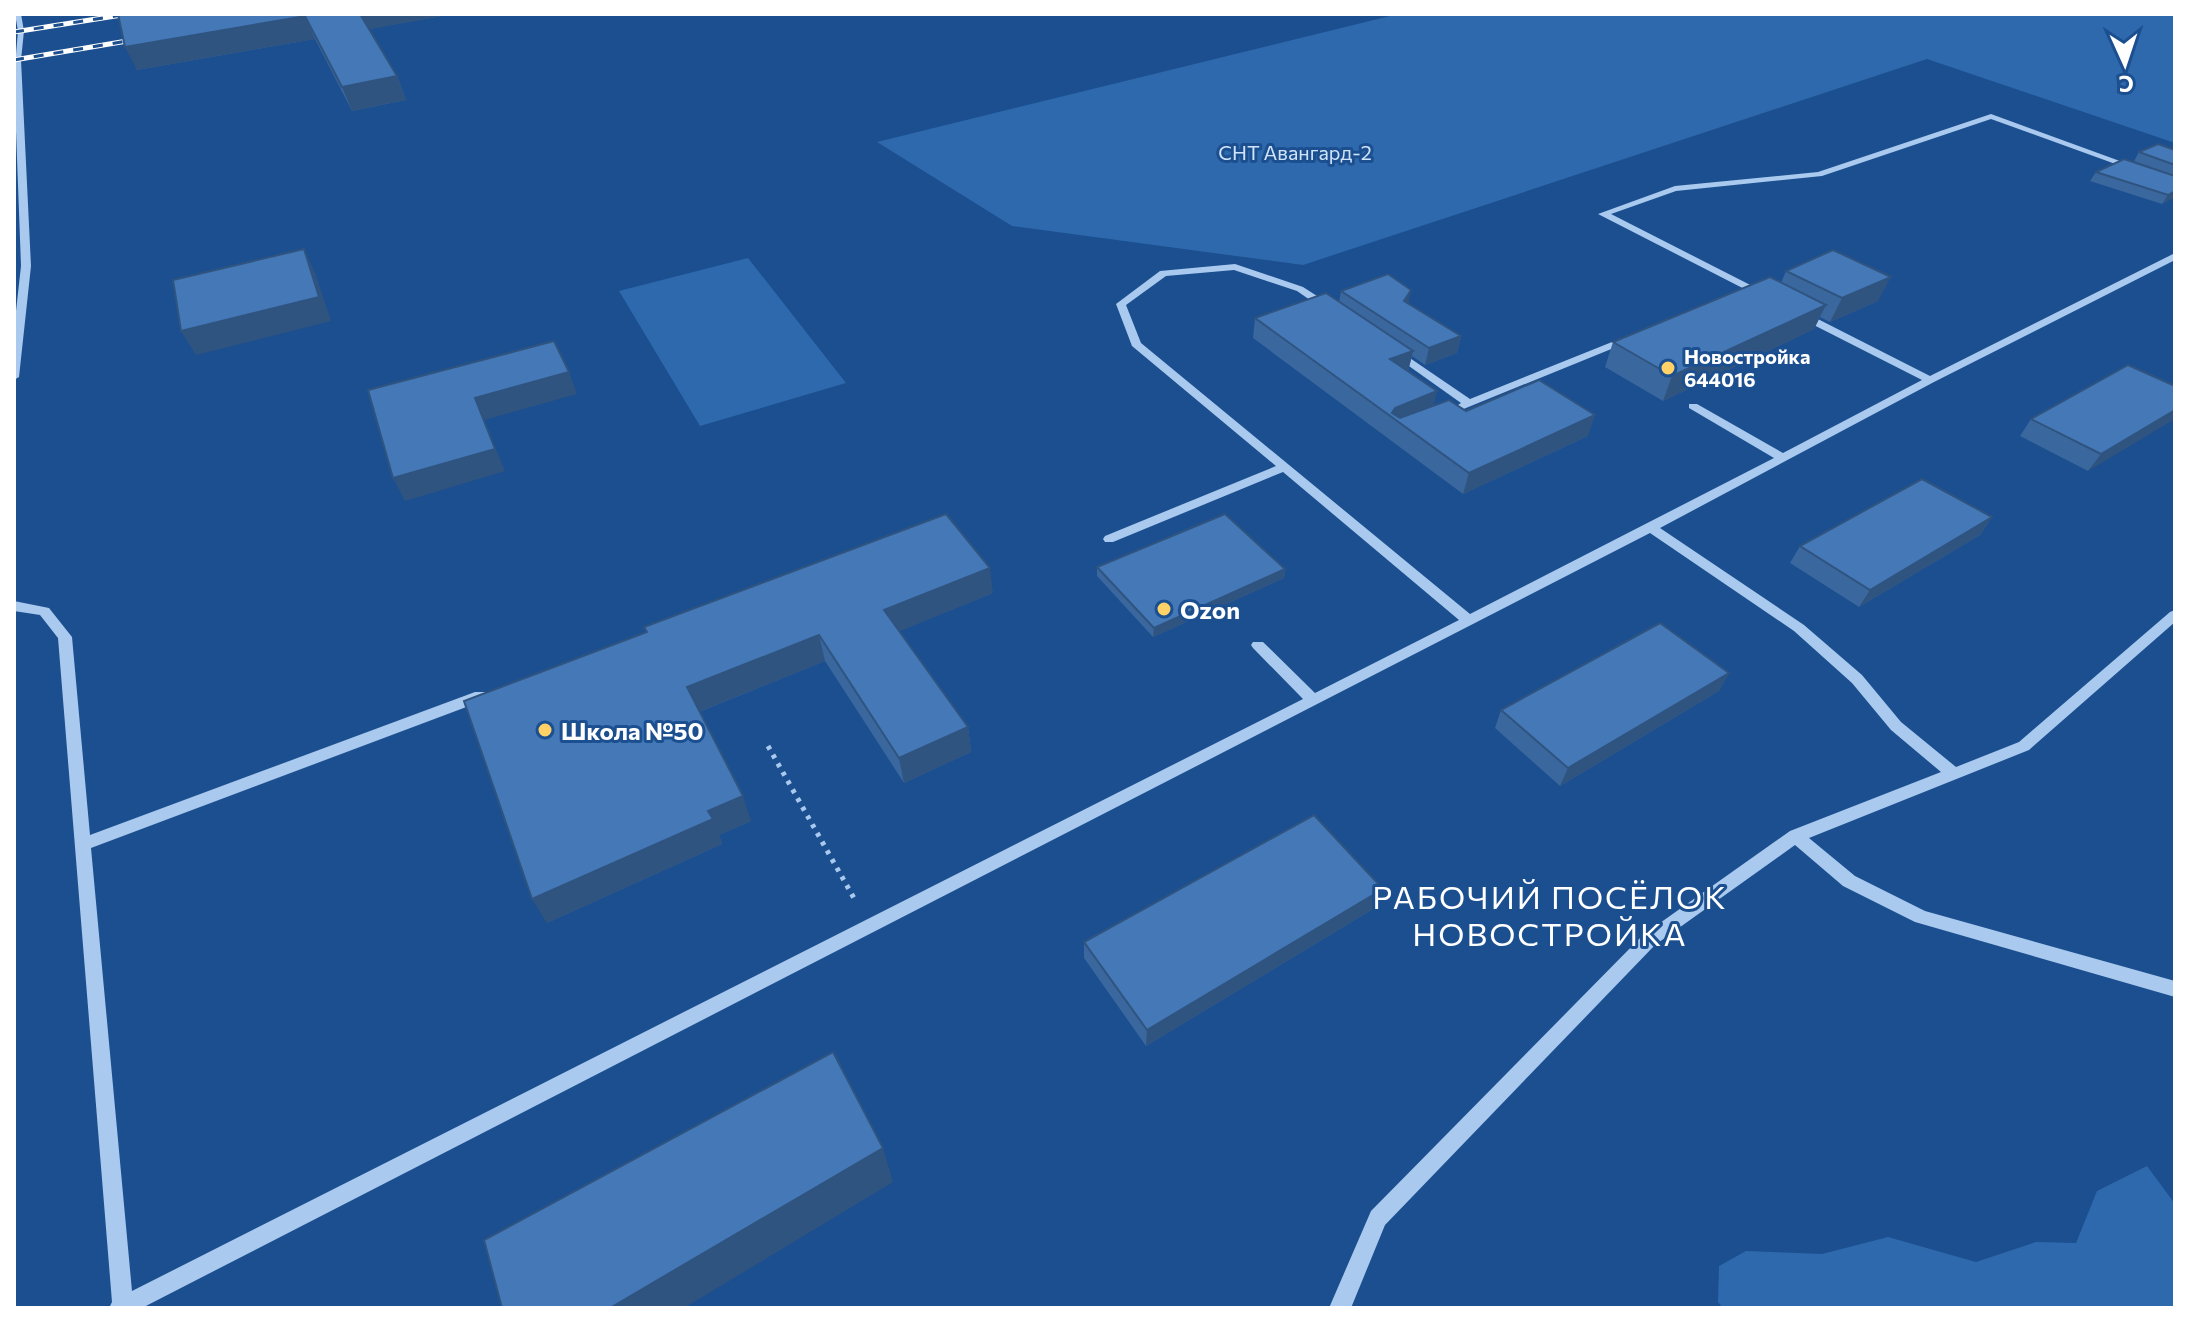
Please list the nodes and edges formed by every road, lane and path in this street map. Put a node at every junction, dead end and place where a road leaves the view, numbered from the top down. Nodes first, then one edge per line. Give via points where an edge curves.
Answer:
1 (18, 14) edge
2 (2147, 172) edge
3 (2175, 256) edge
4 (20, 268) edge
5 (1750, 289) junction
6 (1735, 295) edge
7 (1777, 303) edge
8 (1791, 310) edge
9 (1339, 315) edge
10 (1646, 331) edge
11 (1391, 351) edge
12 (14, 377) edge
13 (1930, 380) junction
14 (1469, 404) junction
15 (1693, 406) dead end
16 (1455, 410) edge
17 (1783, 458) junction
18 (1285, 467) junction
19 (1651, 528) junction
20 (1109, 539) dead end
21 (14, 606) edge
22 (2175, 615) edge
23 (1469, 621) junction
24 (1258, 645) dead end
25 (490, 692) edge
26 (1313, 700) junction
27 (768, 746) dead end
28 (1954, 774) junction
29 (1796, 836) junction
30 (83, 844) junction
31 (869, 925) junction
32 (2175, 989) edge
33 (122, 1307) edge
34 (1340, 1308) edge

1 - 4 street
2 - 5 street via 1991,116 1819,174 1675,189 1603,214
3 - 13 street
4 - 12 street
5 - 6 street
5 - 7 street
8 - 13 street
9 - 18 street via 1300,289 1235,267 1163,273 1121,304 1136,344
10 - 14 street
11 - 14 street
13 - 17 street
14 - 16 street
15 - 17 street
17 - 19 street
18 - 20 street
18 - 23 street
19 - 23 street
19 - 28 street via 1799,628 1857,679 1896,726
21 - 30 street via 44,611 65,637
22 - 28 street via 2024,746
23 - 26 street
24 - 26 street
25 - 30 street
26 - 31 street
27 - 31 path
28 - 29 street
29 - 32 street via 1849,881 1921,917
29 - 34 street via 1649,940 1378,1218
30 - 33 street
31 - 33 street

